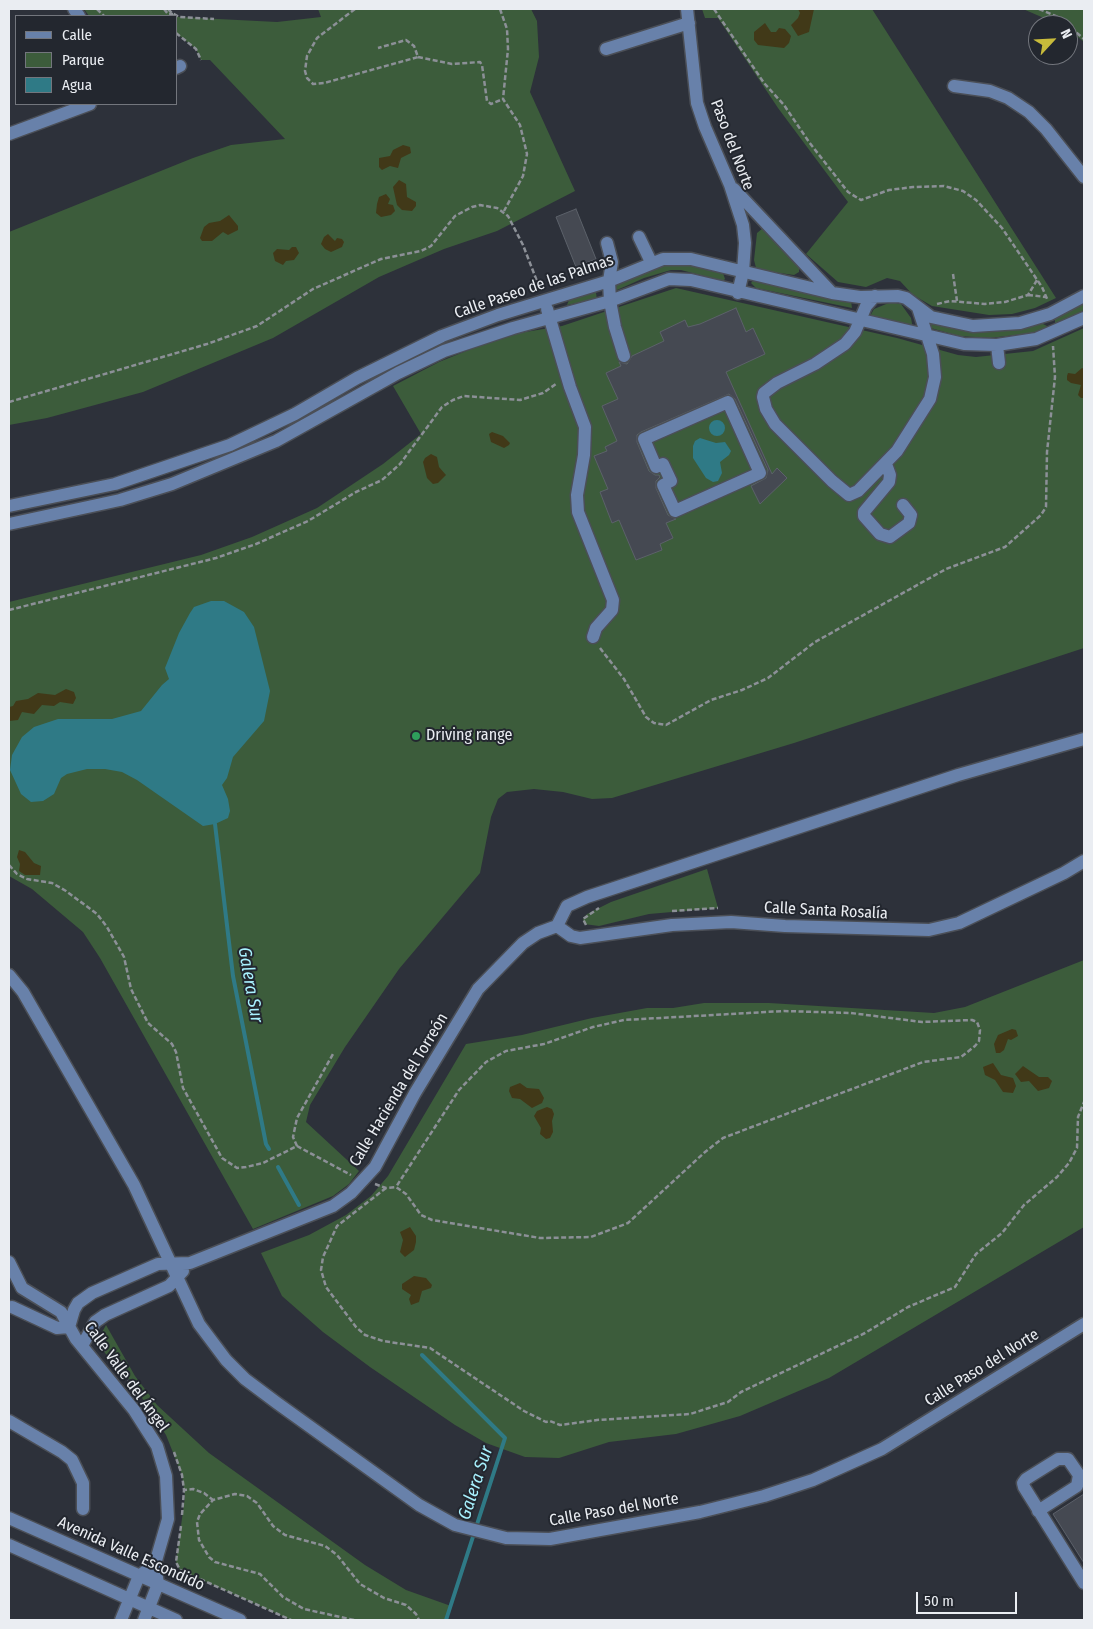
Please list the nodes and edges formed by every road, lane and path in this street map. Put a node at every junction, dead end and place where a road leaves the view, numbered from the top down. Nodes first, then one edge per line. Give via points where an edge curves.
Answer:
1 (164, 9) edge
2 (168, 9) edge
3 (355, 9) edge
4 (500, 9) edge
5 (687, 9) edge
6 (714, 9) edge
7 (1040, 9) edge
8 (174, 14) junction
9 (214, 19) dead end
10 (688, 23) junction
11 (178, 35) edge
12 (1084, 39) edge
13 (378, 48) dead end
14 (606, 49) dead end
15 (418, 57) junction
16 (201, 60) dead end
17 (954, 86) dead end
18 (504, 99) junction
19 (87, 105) edge
20 (9, 134) edge
21 (1084, 177) edge
22 (730, 184) junction
23 (504, 211) junction
24 (639, 237) dead end
25 (607, 243) dead end
26 (651, 262) junction
27 (743, 272) junction
28 (953, 274) dead end
29 (1037, 280) junction
30 (609, 281) junction
31 (738, 293) junction
32 (832, 293) junction
33 (1028, 295) junction
34 (875, 296) junction
35 (1084, 296) edge
36 (1047, 297) junction
37 (544, 300) junction
38 (610, 300) junction
39 (957, 301) junction
40 (932, 302) dead end
41 (918, 308) junction
42 (1050, 314) junction
43 (550, 318) junction
44 (1084, 318) edge
45 (859, 320) junction
46 (1052, 334) junction
47 (928, 336) junction
48 (997, 345) junction
49 (624, 356) dead end
50 (999, 363) dead end
51 (567, 376) junction
52 (9, 402) edge
53 (886, 464) junction
54 (760, 473) joint
55 (903, 505) dead end
56 (9, 506) edge
57 (9, 524) edge
58 (9, 610) edge
59 (593, 637) joint
60 (1084, 739) edge
61 (1084, 861) edge
62 (9, 865) edge
63 (604, 906) dead end
64 (718, 908) dead end
65 (664, 912) dead end
66 (557, 926) junction
67 (590, 926) dead end
68 (9, 975) edge
69 (333, 1054) dead end
70 (1084, 1102) edge
71 (297, 1146) junction
72 (364, 1181) junction
73 (396, 1187) junction
74 (386, 1188) junction
75 (9, 1262) edge
76 (190, 1263) junction
77 (172, 1264) junction
78 (178, 1277) junction
79 (22, 1288) junction
80 (10, 1310) edge
81 (1084, 1324) edge
82 (69, 1327) junction
83 (82, 1346) junction
84 (9, 1420) edge
85 (184, 1490) dead end
86 (83, 1509) dead end
87 (1038, 1511) junction
88 (9, 1518) edge
89 (9, 1545) edge
90 (155, 1564) junction
91 (139, 1576) junction
92 (1084, 1583) edge
93 (158, 1584) junction
94 (129, 1600) junction
95 (146, 1614) edge
96 (121, 1620) edge
97 (176, 1620) edge
98 (240, 1620) edge
99 (291, 1620) edge
100 (354, 1620) edge
101 (419, 1620) edge

1 - 8 path via 168,14
2 - 8 path
3 - 15 path via 325,30 312,47 305,71 313,84
4 - 18 path via 507,29 508,49
5 - 10 street, Paso del Norte
6 - 29 path via 764,83 784,105 834,176 854,197 861,200 913,186 944,186 963,191 1002,228
7 - 12 path via 1058,17
8 - 9 path
10 - 14 street
10 - 22 street, Paso del Norte via 697,103
11 - 16 path via 196,49
13 - 15 path via 406,40 414,46
15 - 18 path via 452,64 480,62 486,101 491,104
17 - 21 street via 1008,98 1028,112 1046,129
18 - 23 path via 520,125 527,154 523,176
19 - 20 street
22 - 27 street, Paso del Norte via 743,225
22 - 32 street
23 - 37 path via 516,230
23 - 52 path via 480,205 466,208 431,246 381,259 313,289 257,326
24 - 26 street
25 - 30 street via 612,262
26 - 27 street, Calle Paseo de las Palmas via 681,258
26 - 30 street, Calle Paseo de las Palmas
27 - 31 street, Paso del Norte
27 - 32 street, Calle Paseo de las Palmas
28 - 39 path
29 - 33 path
29 - 36 path
30 - 37 street, Calle Paseo de las Palmas
30 - 38 street
31 - 38 street, Calle Paseo de las Palmas via 690,280 669,279
31 - 45 street, Calle Paseo de las Palmas
32 - 34 street, Calle Paseo de las Palmas
33 - 36 path
33 - 39 path via 995,303
34 - 41 street, Calle Paseo de las Palmas via 898,296
34 - 45 street
35 - 42 street, Calle Paseo de las Palmas
36 - 42 path
37 - 43 street
37 - 56 street, Calle Paseo de las Palmas via 418,347 295,414 230,445 115,484
38 - 43 street, Calle Paseo de las Palmas
38 - 49 street
39 - 40 path
41 - 42 street, Calle Paseo de las Palmas via 939,320 973,326 1020,324
41 - 47 street
43 - 51 street
43 - 57 street, Calle Paseo de las Palmas via 444,351 276,440 172,484 120,500
44 - 46 street, Calle Paseo de las Palmas
45 - 47 street, Calle Paseo de las Palmas
45 - 53 street via 855,332 845,344 764,393 766,409 775,424 847,495 854,494
46 - 48 street, Calle Paseo de las Palmas
46 - 59 path via 1055,378 1047,452 1046,508 1005,547 946,570 815,642 768,678 711,700 666,724 654,723 646,716
47 - 48 street, Calle Paseo de las Palmas via 964,344
47 - 53 street via 933,354 933,388 925,410
48 - 50 street
51 - 58 path via 532,398 505,400 464,396 453,400 442,407 400,464 382,480 308,521 256,544 216,558
51 - 59 street via 586,435 577,495 578,512 613,600 612,610 596,628
53 - 55 street via 889,482 864,516 880,534 890,538 909,522 911,515
54 - 54 street via 728,402 644,439 656,467 663,464 671,481 663,485 675,511
60 - 66 street via 958,775 587,897 567,906
61 - 66 street, Calle Santa Rosalía via 959,923 929,930 731,922 672,925 580,938
62 - 71 path via 27,879 52,883 66,891 97,914 107,927 124,957 131,989 148,1023 172,1044 183,1088 222,1158 237,1168 246,1167 263,1163
63 - 67 path via 583,919 584,924
64 - 65 path
66 - 72 street, Calle Hacienda del Torreón via 523,943 478,989
68 - 77 street, Calle Paso del Norte via 23,992 134,1185
69 - 71 path via 297,1118 293,1137
70 - 74 path via 1078,1117 1077,1148 1069,1163 1024,1205 1002,1233 976,1254 956,1287 908,1307 865,1333 741,1392 728,1402 690,1414 596,1420 560,1426 524,1412 430,1348 365,1335 326,1287 321,1270 323,1256 337,1226
71 - 72 path
72 - 74 path
72 - 76 street, Calle Hacienda del Torreón via 333,1206
73 - 73 path via 406,1194 421,1215 432,1220 540,1238 590,1237 628,1223 723,1138 923,1062 961,1057 979,1041 980,1030 977,1022 972,1020 922,1022 852,1012 784,1011 624,1020 544,1044 506,1050 486,1062 459,1090
73 - 74 path
75 - 79 street
76 - 77 street, Calle Hacienda del Torreón
76 - 78 street, Calle Hacienda del Torreón
77 - 78 street, Calle Paso del Norte
77 - 82 street, Calle Hacienda del Torreón via 158,1264 92,1293 78,1303
78 - 81 street, Calle Paso del Norte via 199,1324 212,1344 270,1398 437,1516 476,1531 526,1540 576,1536 700,1512 813,1480 889,1445
78 - 83 street, Calle Hacienda del Torreón via 168,1286 95,1322
79 - 80 street
79 - 82 street, Calle Valle del Ángel via 61,1312
80 - 82 street, Calle Valle del Ángel via 56,1328
82 - 83 street, Calle Valle del Ángel
83 - 90 street, Calle Valle del Ángel via 134,1410 163,1462 168,1519
84 - 86 street via 72,1460 83,1483
85 - 99 path via 176,1552 180,1570
87 - 87 street via 1077,1486 1079,1475 1068,1459 1058,1458 1023,1483
87 - 92 street
88 - 91 street, Avenida Valle Escondido
89 - 94 street
90 - 91 street
90 - 93 street, Calle Valle del Ángel
91 - 93 street, Avenida Valle Escondido
91 - 94 street
93 - 95 street, Calle Valle del Ángel
93 - 98 street, Avenida Valle Escondido
94 - 95 street
94 - 96 street
95 - 97 street
100 - 101 path via 304,1608 283,1597 260,1574 215,1562 199,1540 197,1522 200,1514 213,1500 235,1494 247,1496 273,1526 285,1534 325,1546 337,1555 360,1584 384,1598 406,1605

